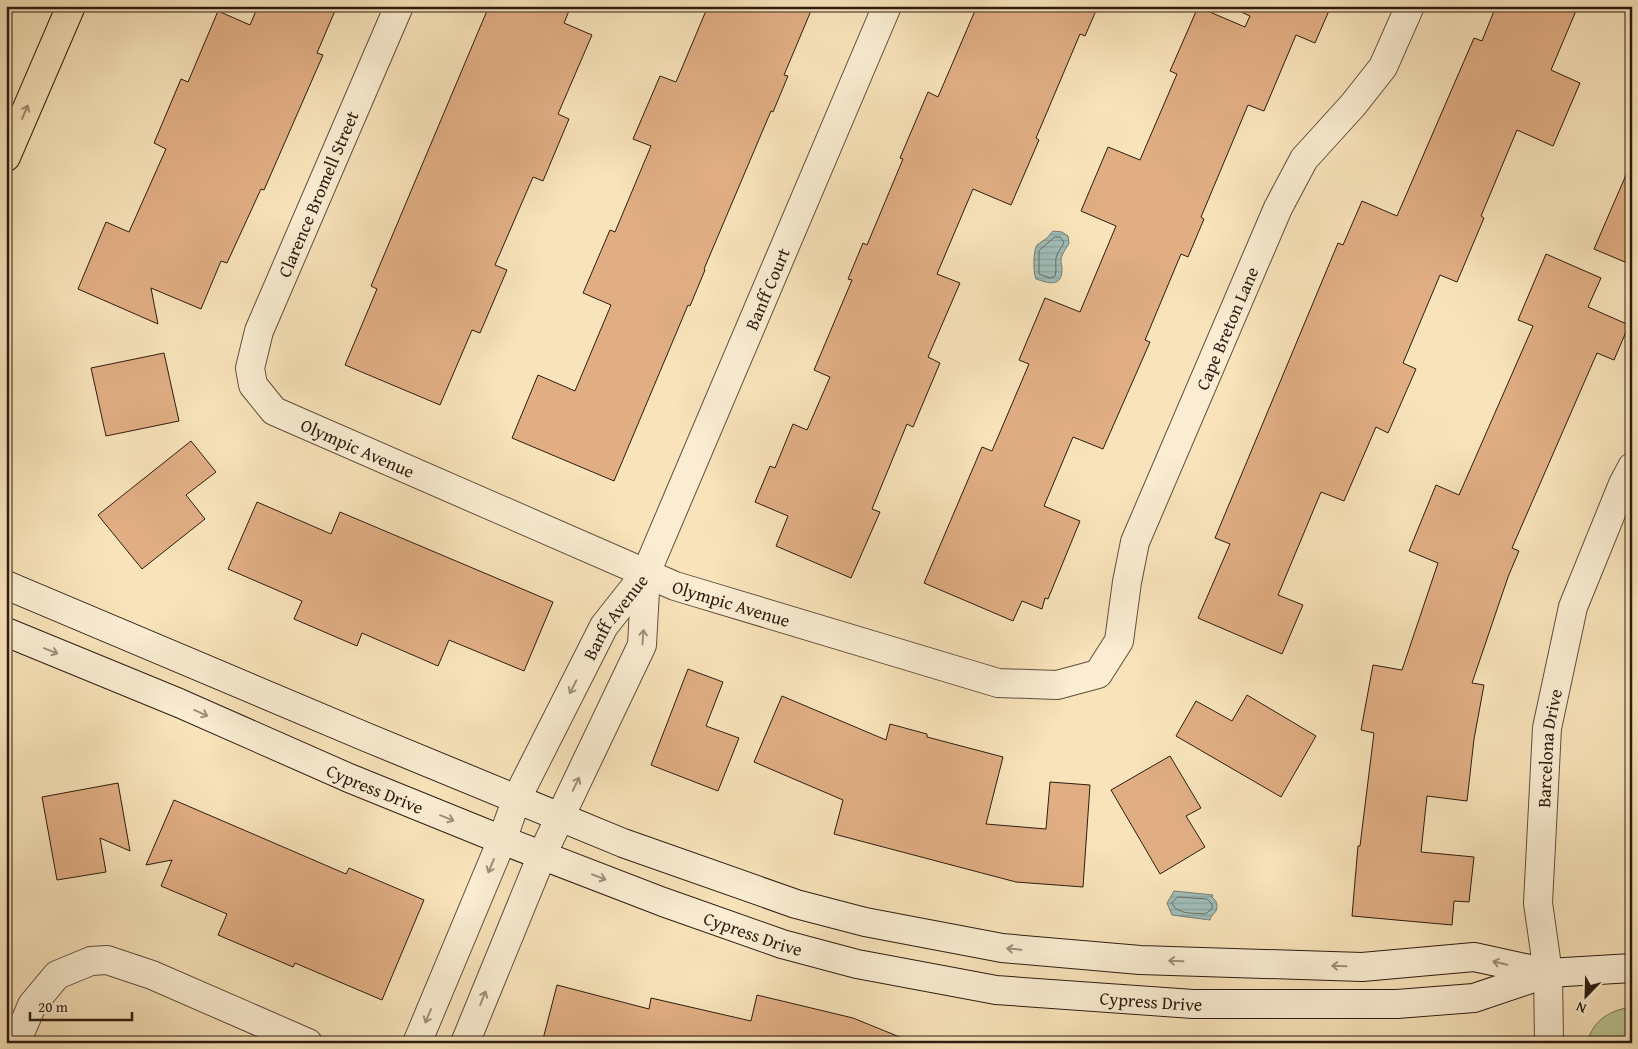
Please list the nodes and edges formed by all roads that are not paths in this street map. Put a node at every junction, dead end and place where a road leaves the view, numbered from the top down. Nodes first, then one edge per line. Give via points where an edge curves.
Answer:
1 (71, 6) edge
2 (399, 6) edge
3 (887, 6) edge
4 (1410, 6) edge
5 (6, 157) edge
6 (253, 385) joint
7 (1632, 467) edge
8 (646, 573) junction
9 (6, 585) edge
10 (6, 632) edge
11 (1098, 674) joint
12 (516, 798) junction
13 (560, 817) junction
14 (502, 840) junction
15 (542, 855) junction
16 (1632, 968) edge
17 (1548, 973) junction
18 (16, 1043) edge
19 (308, 1043) edge
20 (417, 1043) edge
21 (465, 1043) edge
22 (1549, 1043) edge

5 -> 1 main road
2 - 6 street, Clarence Bromell Street via 259,331 250,368
3 - 8 street, Banff Court
4 - 11 street, Cape Breton Lane via 1383,66 1354,105 1304,159 1278,208 1135,542 1126,582 1119,641
6 - 8 street, Olympic Avenue via 274,411
7 - 17 street, Barcelona Drive via 1573,607 1547,728 1538,903
8 - 11 street, Olympic Avenue via 675,586 998,683 1057,685
8 -> 12 street, Banff Avenue via 604,626
13 -> 8 street, Banff Avenue via 642,644
9 - 12 street, Cypress Drive
10 -> 14 street, Cypress Drive
12 - 13 street, Cypress Drive
12 - 14 street, Banff Avenue
13 - 15 street, Banff Avenue
17 -> 13 street, Cypress Drive via 1474,957 1362,966 1140,960 1002,948 865,922 796,904 623,843
14 - 15 street, Cypress Drive
14 -> 20 street, Banff Avenue
15 -> 17 street, Cypress Drive via 782,944 857,964 996,990 1193,1004 1397,1004 1474,998
21 -> 15 street, Banff Avenue
16 - 17 street, Cypress Drive
17 - 22 street, Barcelona Drive
18 - 19 street via 32,1005 57,975 91,961 107,960 152,975

